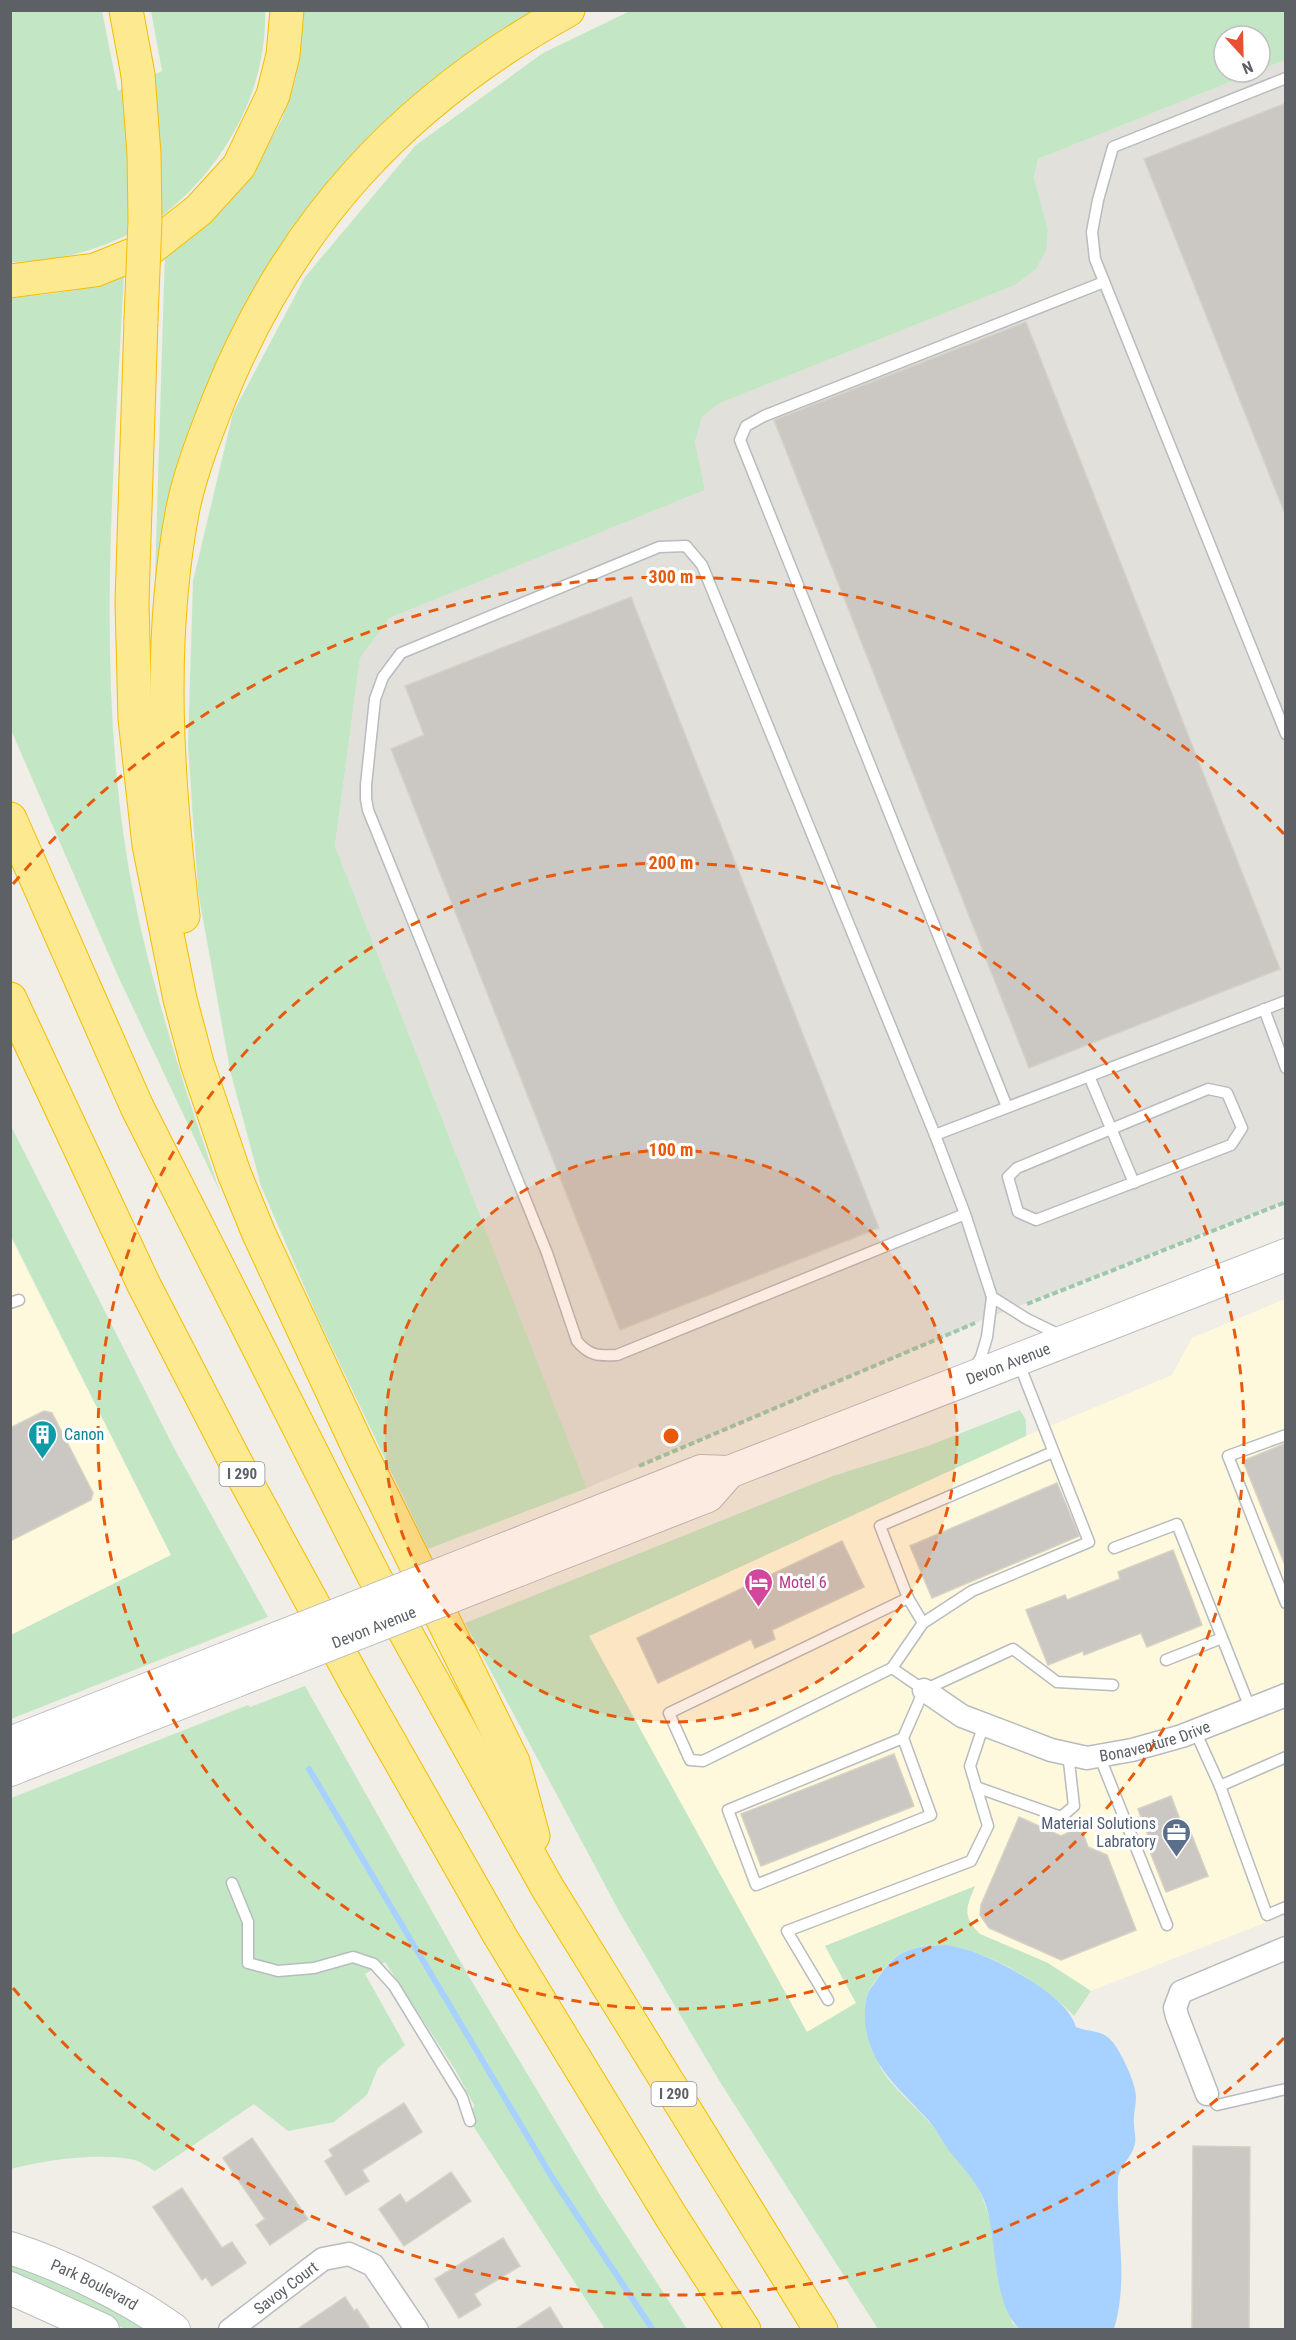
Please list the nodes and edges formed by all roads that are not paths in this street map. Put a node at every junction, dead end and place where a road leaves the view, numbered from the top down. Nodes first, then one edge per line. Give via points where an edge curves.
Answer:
1 (126, 10) edge
2 (287, 10) edge
3 (568, 10) edge
4 (1286, 78) edge
5 (10, 281) edge
6 (1104, 282) junction
7 (1286, 734) edge
8 (10, 819) edge
9 (10, 999) edge
10 (1286, 1001) edge
11 (1264, 1010) junction
12 (10, 1031) edge
13 (1286, 1068) edge
14 (1089, 1076) junction
15 (1006, 1107) junction
16 (1112, 1129) junction
17 (935, 1135) junction
18 (234, 1173) junction
19 (1134, 1183) junction
20 (105, 1202) junction
21 (965, 1214) junction
22 (1286, 1255) edge
23 (992, 1297) junction
24 (1068, 1339) junction
25 (1017, 1359) junction
26 (969, 1377) junction
27 (1286, 1435) edge
28 (1053, 1452) junction
29 (1114, 1548) dead end
30 (908, 1598) junction
31 (1286, 1603) edge
32 (923, 1623) junction
33 (1222, 1638) junction
34 (1166, 1660) dead end
35 (892, 1668) junction
36 (230, 1670) junction
37 (1113, 1685) dead end
38 (924, 1690) junction
39 (1286, 1695) edge
40 (1250, 1708) junction
41 (984, 1724) junction
42 (1195, 1731) junction
43 (903, 1738) junction
44 (10, 1743) edge
45 (1068, 1753) junction
46 (1099, 1755) junction
47 (1286, 1757) edge
48 (10, 1770) edge
49 (1220, 1786) junction
50 (976, 1787) junction
51 (232, 1883) dead end
52 (547, 1887) junction
53 (1286, 1907) edge
54 (1167, 1925) dead end
55 (1286, 1948) edge
56 (828, 2000) dead end
57 (1286, 2089) edge
58 (1208, 2094) joint
59 (470, 2121) dead end
60 (10, 2248) edge
61 (10, 2288) edge
62 (409, 2327) edge
63 (103, 2330) edge
64 (174, 2330) edge
65 (230, 2330) edge
66 (744, 2330) edge
67 (821, 2330) edge

1 - 18 highway, bridge via 138,75 145,220 132,602 135,719 149,845 180,999
2 - 5 highway via 283,55 273,95 239,166 199,210 152,247 95,270
3 - 18 highway via 458,81 386,142 339,193 285,267 240,348 206,432 184,506 167,657 172,828 186,941
4 - 6 lane via 1113,147 1092,232 1095,259
6 - 7 lane
6 - 15 lane via 764,416 746,426 740,440
8 - 52 highway, I 290 via 137,1107 374,1576
9 - 20 highway, I 290
10 - 11 lane
11 - 13 lane
11 - 14 lane
12 - 20 highway
14 - 15 lane
14 - 16 lane
15 - 17 lane
16 - 19 lane
16 - 19 lane via 1017,1168 1008,1177 1018,1212 1036,1221
16 - 19 lane via 1208,1089 1227,1093 1239,1120 1242,1128 1231,1145
17 - 21 lane
17 - 21 lane via 702,565 686,546 659,547 400,653 383,677 375,699 366,785 368,810 547,1253 577,1341 585,1351 598,1356 617,1355
18 - 52 highway via 360,1451 513,1762
20 - 66 highway, I 290 via 236,1463 454,1860
21 - 23 lane
22 - 24 main road, Devon Avenue
23 - 24 lane via 1027,1320
23 - 26 lane via 987,1337
24 - 25 main road, Devon Avenue
25 - 26 main road, Devon Avenue
25 - 28 lane
26 - 36 main road, Devon Avenue, bridge via 729,1472 708,1496 513,1559
27 - 31 lane via 1228,1456
28 - 30 lane via 879,1526
28 - 32 lane via 1089,1542 972,1591
29 - 33 lane via 1177,1524
30 - 32 lane
30 - 35 lane via 669,1713 690,1760 703,1761
32 - 35 lane
33 - 34 lane
33 - 40 lane
35 - 38 lane
36 - 44 main road, Devon Avenue
36 - 48 main road, Devon Avenue
37 - 38 lane via 1057,1682 1013,1649
38 - 41 street, Bonaventure Drive via 963,1716
38 - 43 lane
39 - 40 street, Bonaventure Drive
40 - 42 street, Bonaventure Drive
41 - 45 street, Bonaventure Drive
41 - 50 lane via 970,1767
42 - 46 street, Bonaventure Drive via 1132,1750
42 - 49 lane
43 - 43 lane via 728,1810 756,1885 931,1815
45 - 46 street, Bonaventure Drive via 1087,1758
45 - 50 lane via 1074,1806 1061,1817
46 - 54 lane
47 - 49 lane
49 - 53 lane via 1267,1915
50 - 56 lane via 988,1826 971,1861 787,1931
51 - 59 lane via 248,1922 248,1963 278,1971 314,1968 353,1957 374,1964 394,1986 462,2097
52 - 67 highway, I 290
55 - 58 street via 1181,1992 1175,2008 1177,2016
57 - 58 lane via 1217,2105
60 - 64 main road, Park Boulevard via 117,2295
61 - 63 main road, Park Boulevard
62 - 65 street, Savoy Court via 373,2265 349,2254 323,2259

